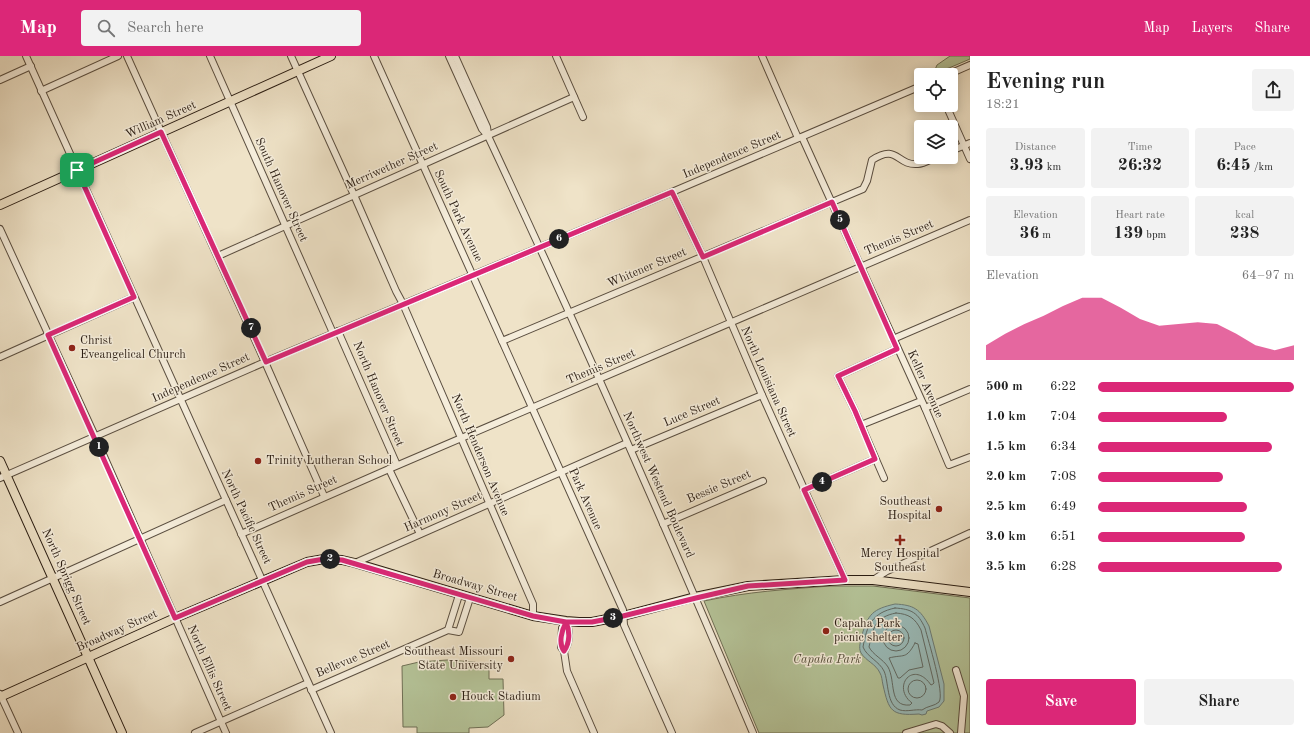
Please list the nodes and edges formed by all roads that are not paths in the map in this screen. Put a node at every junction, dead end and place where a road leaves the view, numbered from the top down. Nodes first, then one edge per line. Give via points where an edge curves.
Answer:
1 (26, 56) edge
2 (118, 56) edge
3 (127, 56) edge
4 (210, 56) edge
5 (291, 56) edge
6 (331, 56) edge
7 (374, 56) edge
8 (449, 56) edge
9 (455, 56) edge
10 (556, 56) edge
11 (762, 56) edge
12 (970, 65) edge
13 (30, 66) junction
14 (958, 70) edge
15 (298, 71) junction
16 (0, 80) edge
17 (914, 89) edge
18 (41, 91) junction
19 (574, 97) junction
20 (230, 102) junction
21 (950, 112) edge
22 (583, 117) dead end
23 (161, 132) junction
24 (488, 136) junction
25 (800, 138) junction
26 (967, 144) edge
27 (970, 159) edge
28 (914, 163) edge
29 (422, 165) junction
30 (77, 170) junction
31 (672, 192) junction
32 (354, 195) junction
33 (832, 202) junction
34 (0, 205) edge
35 (970, 220) edge
36 (285, 226) junction
37 (0, 229) edge
38 (540, 247) junction
39 (218, 256) junction
40 (703, 257) junction
41 (860, 267) junction
42 (474, 275) junction
43 (134, 297) junction
44 (403, 304) junction
45 (970, 306) edge
46 (570, 312) junction
47 (731, 323) junction
48 (336, 332) junction
49 (48, 335) junction
50 (893, 339) junction
51 (502, 342) junction
52 (0, 357) edge
53 (266, 362) junction
54 (599, 380) junction
55 (970, 389) edge
56 (762, 395) junction
57 (181, 399) junction
58 (921, 401) junction
59 (925, 408) junction
60 (532, 409) junction
61 (861, 425) junction
62 (94, 436) junction
63 (461, 438) junction
64 (628, 443) junction
65 (630, 450) junction
66 (970, 457) edge
67 (875, 459) junction
68 (0, 461) edge
69 (397, 465) junction
70 (389, 469) junction
71 (561, 472) junction
72 (4, 477) edge
73 (884, 478) dead end
74 (763, 481) dead end
75 (804, 490) junction
76 (324, 496) junction
77 (226, 500) junction
78 (489, 504) junction
79 (663, 524) junction
80 (970, 533) edge
81 (242, 534) junction
82 (420, 534) junction
83 (140, 540) junction
84 (355, 563) junction
85 (53, 578) junction
86 (263, 580) junction
87 (845, 580) junction
88 (873, 580) junction
89 (970, 592) edge
90 (459, 594) junction
91 (470, 598) junction
92 (696, 598) junction
93 (0, 602) edge
94 (533, 616) junction
95 (623, 616) junction
96 (175, 618) junction
97 (566, 622) junction
98 (448, 630) junction
99 (89, 657) junction
100 (956, 670) dead end
101 (308, 683) junction
102 (311, 690) junction
103 (0, 696) edge
104 (221, 721) junction
105 (18, 733) edge
106 (122, 733) edge
107 (195, 733) edge
108 (226, 733) edge
109 (331, 733) edge
110 (594, 733) edge
111 (672, 733) edge
112 (753, 733) edge
113 (906, 733) edge
114 (950, 733) edge
115 (961, 733) edge

1 - 13 street, North Pacific Street
2 - 18 street
3 - 23 street
4 - 20 street, South Hanover Street
5 - 15 street, North Henderson Avenue
6 - 15 main road, William Street
7 - 29 street, South Park Avenue
8 - 24 street via 482,129
9 - 24 street via 487,127
10 - 19 street
11 - 25 street, Keller Avenue
12 - 14 street
13 - 16 street
13 - 18 street, North Pacific Street
15 - 20 main road, William Street
15 - 32 street, North Henderson Avenue
17 - 25 street, Independence Street
18 - 30 street, North Pacific Street
19 - 22 street
19 - 24 street, Merriwether Street
20 - 23 main road, William Street
20 - 36 street, South Hanover Street
21 - 26 street
23 - 30 main road, William Street
23 - 39 street
24 - 29 street, Merriwether Street
24 - 38 street, Northwest Westend Boulevard
25 - 31 street, Independence Street
25 - 33 street, Keller Avenue
26 - 27 street
28 - 33 street, Whitener Street via 890,153 881,154 872,160 867,181 862,189
29 - 32 street, Merriwether Street
29 - 42 street, South Park Avenue
30 - 34 main road, William Street
30 - 43 street, North Pacific Street
31 - 38 street, Independence Street
31 - 40 street, North Louisiana Street
32 - 36 street, Merriwether Street
32 - 44 street, North Henderson Avenue
33 - 40 street, Whitener Street
33 - 41 street, Keller Avenue
35 - 41 street, Themis Street
36 - 39 street, Merriwether Street
36 - 48 street, South Hanover Street
37 - 49 street, North Ellis Street
38 - 42 street, Independence Street
38 - 46 street, Northwest Westend Boulevard
39 - 53 street
40 - 46 street, Whitener Street
40 - 47 street, North Louisiana Street
41 - 47 street, Themis Street
41 - 50 street, Keller Avenue
42 - 44 street, Independence Street
42 - 51 street, Park Avenue
43 - 49 street
43 - 57 street, North Pacific Street
44 - 48 street, Independence Street
44 - 63 street, North Henderson Avenue
45 - 50 street
46 - 51 street, Whitener Street
46 - 54 street, Northwest Westend Boulevard
47 - 54 street, Themis Street
47 - 56 street, North Louisiana Street
48 - 53 street, Independence Street
48 - 69 street, North Hanover Street
49 - 52 street
49 - 62 street, North Ellis Street
50 - 58 street, Keller Avenue
50 - 61 street via 897,349 838,376
51 - 60 street, Park Avenue
53 - 57 street, Independence Street
53 - 76 street
54 - 60 street, Themis Street
54 - 64 street, Northwest Westend Boulevard
55 - 59 street
56 - 65 street, Luce Street
56 - 75 street, North Louisiana Street
57 - 62 street, Independence Street
57 - 77 street, North Pacific Street
58 - 59 street, Keller Avenue
58 - 61 street
59 - 66 street, Keller Avenue via 949,465
60 - 63 street, Themis Street
60 - 71 street, Park Avenue
61 - 67 street
62 - 72 street, Independence Street
62 - 83 street, North Ellis Street
63 - 69 street, Themis Street
63 - 78 street, North Henderson Avenue
64 - 65 street, Northwest Westend Boulevard
64 - 71 street, Harmony Street
65 - 79 street, Northwest Westend Boulevard
67 - 73 street
67 - 75 street
68 - 72 main road, North Sprigg Street
69 - 70 street, Themis Street
70 - 76 street, Themis Street
70 - 82 street
71 - 78 street, Harmony Street
71 - 95 street, Park Avenue via 623,610
72 - 85 main road, North Sprigg Street
74 - 79 street, Bessie Street
75 - 87 street, North Louisiana Street
76 - 81 street, Themis Street
77 - 81 street, North Pacific Street
77 - 83 street
78 - 82 street, Harmony Street
78 - 94 street, North Henderson Avenue via 533,604
79 - 92 street, Northwest Westend Boulevard
80 - 88 street
81 - 86 street, North Pacific Street
82 - 84 street, Harmony Street
83 - 85 street
83 - 96 street, North Ellis Street
84 - 86 main road, Broadway Street via 324,559 307,562
84 - 90 main road, Broadway Street
85 - 93 street
85 - 99 main road, North Sprigg Street
86 - 96 main road, Broadway Street
86 - 101 street, North Pacific Street
87 - 88 main road, Broadway Street
87 - 92 main road, Broadway Street via 748,586
88 - 89 main road, Broadway Street
90 - 91 main road, Broadway Street
90 - 98 street
91 - 94 main road, Broadway Street
91 - 98 street via 459,632
92 - 95 main road, Broadway Street
92 - 112 street, Northwest Westend Boulevard
94 - 97 main road, Broadway Street
95 - 97 main road, Broadway Street via 592,622
95 - 111 street, Park Avenue via 624,625
96 - 99 main road, Broadway Street
96 - 104 street, North Ellis Street
97 - 110 street via 569,629 564,651 567,672
98 - 102 street, Bellevue Street
99 - 103 main road, Broadway Street
99 - 106 main road, North Sprigg Street
100 - 115 street via 964,696
101 - 102 street, North Pacific Street
101 - 104 street, Bellevue Street
102 - 109 street, North Pacific Street
103 - 105 street
104 - 107 street, Bellevue Street
104 - 108 street, North Ellis Street
113 - 114 street via 936,724

